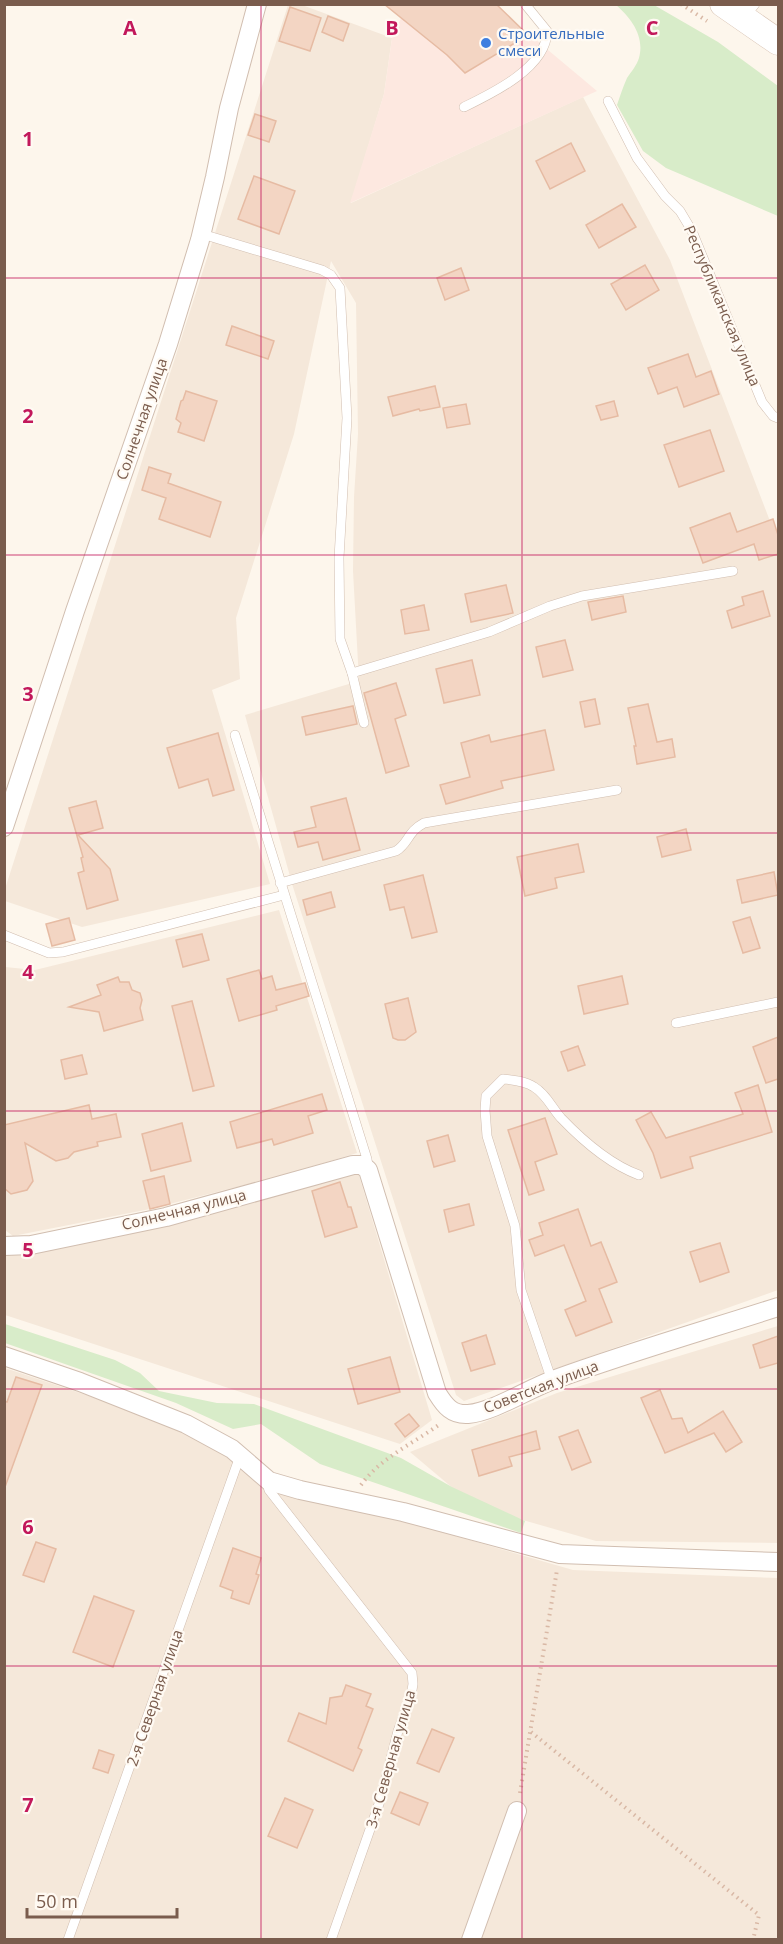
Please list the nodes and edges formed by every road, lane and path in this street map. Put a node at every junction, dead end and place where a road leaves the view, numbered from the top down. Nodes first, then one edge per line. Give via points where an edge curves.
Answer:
1 (256, 4) edge
2 (525, 4) edge
3 (740, 9) edge
4 (778, 42) edge
5 (608, 101) dead end
6 (464, 107) dead end
7 (202, 234) junction
8 (778, 418) edge
9 (733, 572) dead end
10 (352, 673) junction
11 (364, 723) dead end
12 (235, 735) dead end
13 (617, 790) dead end
14 (4, 827) edge
15 (280, 883) junction
16 (284, 895) junction
17 (4, 934) edge
18 (778, 1002) edge
19 (676, 1023) dead end
20 (365, 1168) junction
21 (639, 1174) dead end
22 (4, 1246) edge
23 (778, 1307) edge
24 (4, 1356) edge
25 (552, 1381) junction
26 (456, 1413) junction
27 (240, 1456) junction
28 (265, 1478) junction
29 (350, 1500) junction
30 (560, 1554) junction
31 (778, 1562) edge
32 (531, 1732) junction
33 (518, 1811) joint
34 (68, 1940) edge
35 (331, 1940) edge
36 (471, 1940) edge
37 (753, 1940) edge

1 - 7 street, Солнечная улица
2 - 6 lane via 547,31 544,48 529,67 504,86
3 - 4 main road
5 - 8 lane, Республиканская улица via 637,158 692,231 762,402
7 - 10 lane via 322,270 340,288 347,418 338,589 340,639
7 - 14 street, Солнечная улица
9 - 10 lane via 582,596 489,632
10 - 11 lane
12 - 15 lane
13 - 15 lane via 424,823 414,828 404,847 396,851
15 - 16 lane
16 - 17 lane via 63,952 49,953
16 - 20 lane via 367,1159
18 - 19 lane
20 - 22 street, Солнечная улица via 353,1165 166,1217 31,1245
20 - 26 street via 437,1393 445,1406
21 - 25 lane via 611,1162 532,1086 502,1080 486,1096 488,1136 515,1226 521,1290
23 - 25 street, Советская улица
24 - 27 street via 186,1424
25 - 26 street, Советская улица via 489,1408 470,1414
26 - 29 path via 367,1476
27 - 28 street
27 - 34 lane, 2-я Северная улица
28 - 29 street
28 - 35 lane, 3-я Северная улица via 269,1490 412,1673 411,1696 380,1801
29 - 30 street
30 - 31 street
30 - 32 path
32 - 33 path
32 - 37 path via 759,1916
33 - 36 street

